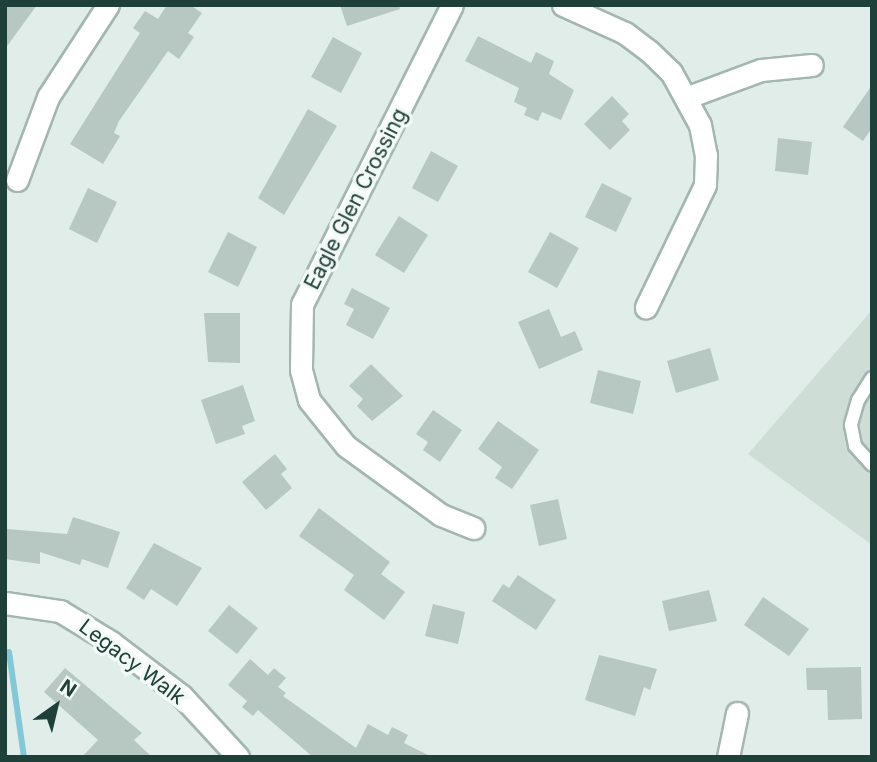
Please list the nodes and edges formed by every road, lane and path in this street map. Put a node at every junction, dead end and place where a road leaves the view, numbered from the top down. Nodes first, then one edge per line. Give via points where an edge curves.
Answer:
1 (108, 5) edge
2 (452, 5) edge
3 (563, 5) edge
4 (812, 65) dead end
5 (688, 97) junction
6 (17, 180) dead end
7 (646, 307) dead end
8 (872, 378) edge
9 (872, 465) edge
10 (473, 528) dead end
11 (5, 603) edge
12 (737, 713) dead end
13 (238, 757) edge
14 (728, 757) edge

1 - 6 street via 48,97
2 - 10 street, Eagle Glen Crossing via 307,293 301,370 309,400 346,446 441,515
3 - 5 street via 625,33 649,51
4 - 5 street via 761,70
5 - 7 street via 706,155 705,185
8 - 9 lane via 858,400 851,425 855,446
11 - 13 street, Legacy Walk via 30,603 60,611 111,642 182,696
12 - 14 street

